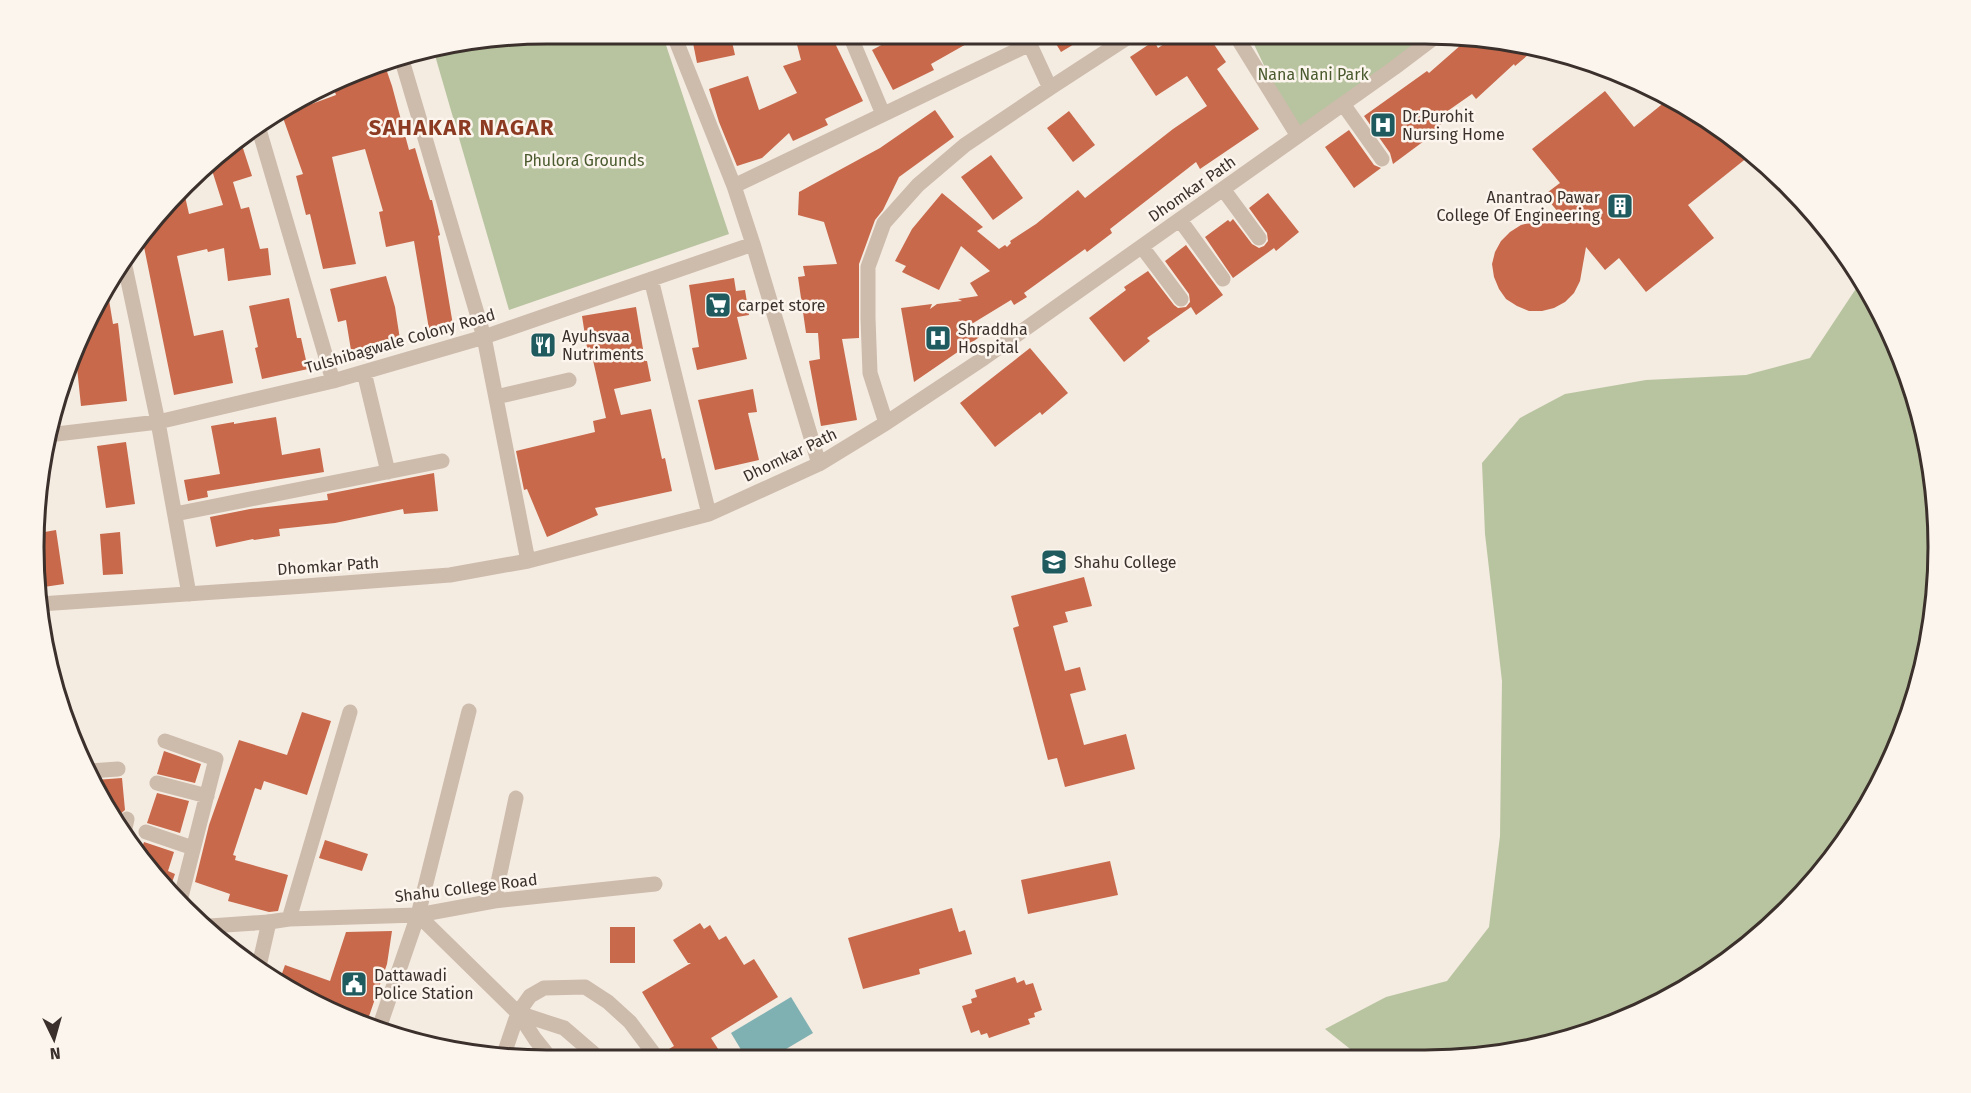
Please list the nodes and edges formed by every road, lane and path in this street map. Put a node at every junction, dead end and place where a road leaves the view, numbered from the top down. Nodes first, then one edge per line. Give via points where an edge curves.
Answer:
1 (677, 44) edge
2 (854, 44) edge
3 (1018, 44) edge
4 (1030, 44) edge
5 (1118, 44) edge
6 (1241, 44) edge
7 (1425, 44) edge
8 (403, 65) edge
9 (1050, 88) junction
10 (1343, 104) junction
11 (883, 114) junction
12 (260, 133) edge
13 (1298, 136) junction
14 (1382, 159) dead end
15 (734, 186) junction
16 (1223, 189) junction
17 (1180, 220) junction
18 (1259, 238) dead end
19 (753, 244) junction
20 (1142, 247) junction
21 (126, 271) edge
22 (651, 279) junction
23 (1223, 279) dead end
24 (1181, 300) dead end
25 (484, 337) junction
26 (364, 372) junction
27 (569, 380) dead end
28 (333, 381) junction
29 (496, 397) junction
30 (158, 422) junction
31 (886, 423) junction
32 (57, 434) edge
33 (441, 461) dead end
34 (819, 464) junction
35 (387, 472) junction
36 (175, 514) junction
37 (709, 514) junction
38 (528, 561) junction
39 (189, 594) junction
40 (47, 604) edge
41 (468, 711) dead end
42 (350, 712) dead end
43 (165, 741) dead end
44 (118, 769) dead end
45 (96, 771) edge
46 (157, 783) dead end
47 (207, 796) junction
48 (516, 798) dead end
49 (146, 832) dead end
50 (193, 848) junction
51 (655, 884) dead end
52 (182, 893) edge
53 (494, 901) junction
54 (418, 915) junction
55 (289, 919) junction
56 (269, 922) junction
57 (216, 926) edge
58 (260, 960) edge
59 (518, 1013) junction
60 (381, 1022) edge
61 (506, 1047) edge
62 (543, 1050) edge
63 (590, 1050) edge
64 (651, 1050) edge

1 - 15 street
2 - 11 street
3 - 11 street
4 - 9 street
5 - 9 street
6 - 13 street
7 - 10 street, Dhomkar Path
8 - 25 street
9 - 31 street via 965,145 918,185 884,223 868,267 868,318 870,373
10 - 13 street, Dhomkar Path
10 - 14 street
11 - 15 street
12 - 28 street
13 - 16 street, Dhomkar Path
15 - 19 street
16 - 17 street, Dhomkar Path
16 - 18 street
17 - 20 street, Dhomkar Path
17 - 23 street
19 - 22 street, Tulshibagwale Colony Road
19 - 34 street
20 - 24 street
20 - 31 street, Dhomkar Path
21 - 30 street
22 - 25 street, Tulshibagwale Colony Road
22 - 37 street
25 - 26 street, Tulshibagwale Colony Road
25 - 29 street
26 - 28 street, Tulshibagwale Colony Road
26 - 35 street
27 - 29 street
28 - 30 street, Tulshibagwale Colony Road
29 - 38 street
30 - 32 street, Tulshibagwale Colony Road
30 - 36 street
31 - 34 street, Dhomkar Path
33 - 35 street
34 - 37 street, Dhomkar Path
35 - 36 street
36 - 39 street
37 - 38 street, Dhomkar Path
38 - 39 street, Dhomkar Path via 450,575
39 - 40 street, Dhomkar Path
41 - 54 street
42 - 55 street
43 - 47 street via 216,759
44 - 45 street
46 - 47 street
47 - 50 street
48 - 53 street
49 - 50 street
50 - 52 street
51 - 53 street, Shahu College Road
53 - 54 street, Shahu College Road
54 - 55 street, Shahu College Road
54 - 59 street
54 - 60 street
55 - 56 street, Shahu College Road
56 - 57 street, Shahu College Road
56 - 58 street
59 - 61 street
59 - 62 street
59 - 63 street via 564,1028
59 - 64 street via 530,996 544,988 585,987 630,1022

